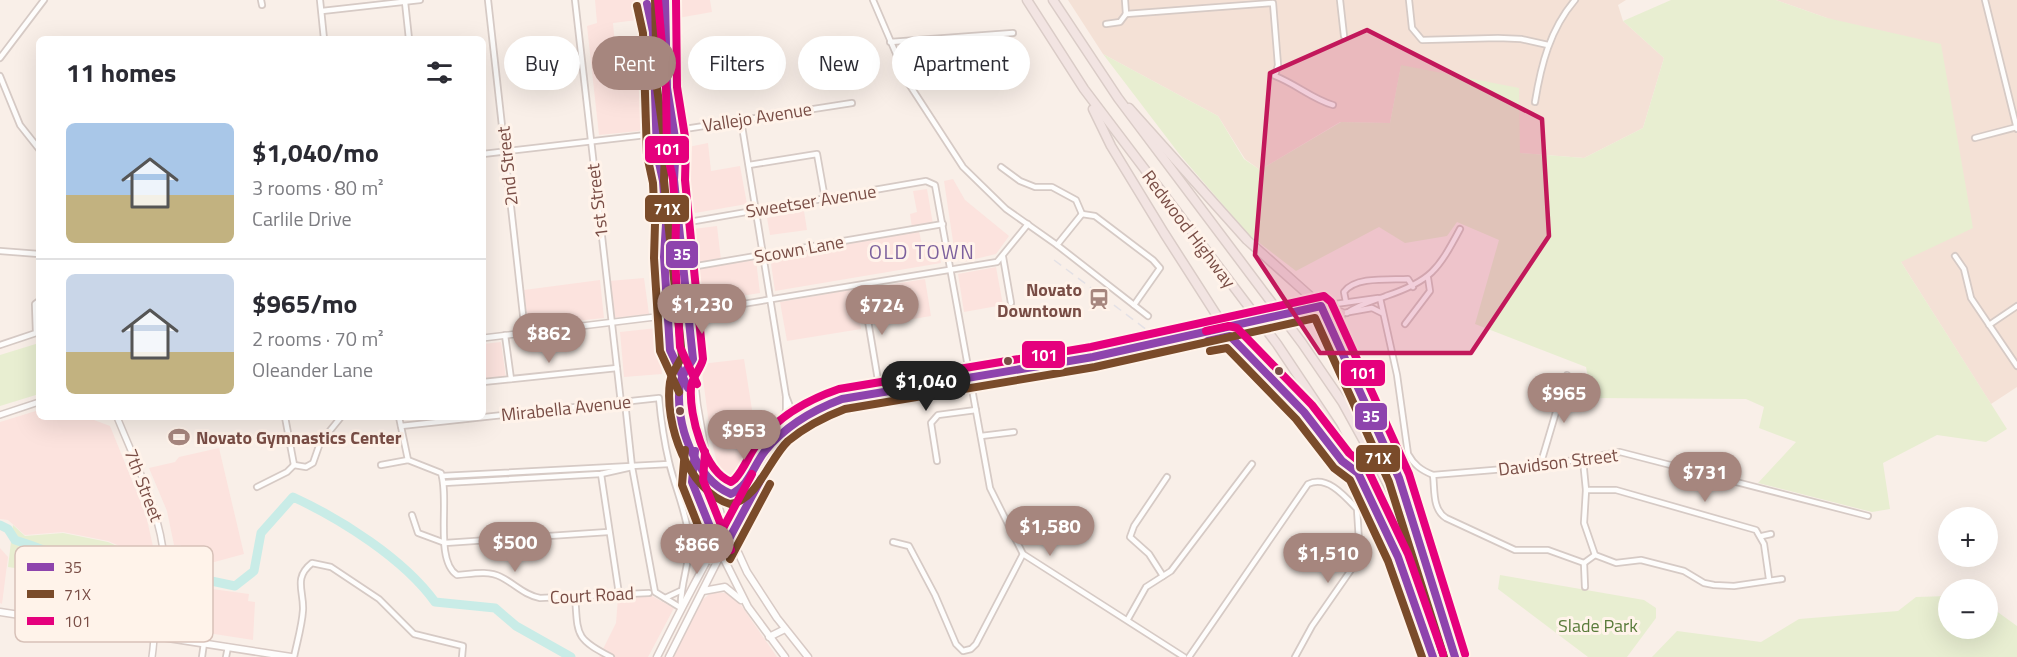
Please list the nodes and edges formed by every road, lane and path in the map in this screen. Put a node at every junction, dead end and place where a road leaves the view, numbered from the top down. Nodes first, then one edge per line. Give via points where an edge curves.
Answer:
1 (44, 0) edge
2 (321, 0) edge
3 (420, 0) edge
4 (488, 0) edge
5 (575, 0) edge
6 (647, 0) edge
7 (665, 0) edge
8 (873, 0) edge
9 (1027, 0) edge
10 (1053, 0) edge
11 (1125, 0) edge
12 (1340, 0) edge
13 (1409, 0) edge
14 (1575, 0) edge
15 (1985, 0) edge
16 (405, 2) edge
17 (322, 11) junction
18 (1126, 14) junction
19 (1106, 24) dead end
20 (1013, 33) dead end
21 (324, 36) edge
22 (409, 36) edge
23 (1344, 36) dead end
24 (890, 42) junction
25 (1548, 45) junction
26 (0, 58) edge
27 (0, 76) edge
28 (1084, 89) junction
29 (1118, 98) junction
30 (1534, 102) dead end
31 (852, 103) dead end
32 (1333, 105) dead end
33 (741, 120) junction
34 (2017, 128) edge
35 (674, 131) junction
36 (656, 134) junction
37 (1975, 138) dead end
38 (590, 142) junction
39 (36, 145) edge
40 (505, 152) junction
41 (486, 154) edge
42 (749, 165) junction
43 (1001, 167) dead end
44 (825, 199) junction
45 (757, 210) junction
46 (1082, 214) junction
47 (689, 222) dead end
48 (943, 224) junction
49 (1028, 224) junction
50 (1460, 229) dead end
51 (1057, 245) junction
52 (0, 251) edge
53 (36, 254) edge
54 (764, 255) junction
55 (1003, 256) junction
56 (1954, 256) dead end
57 (691, 267) dead end
58 (951, 270) junction
59 (1428, 278) junction
60 (862, 285) junction
61 (1413, 287) junction
62 (1380, 298) junction
63 (770, 300) junction
64 (1346, 302) junction
65 (36, 303) edge
66 (1011, 303) dead end
67 (1134, 305) junction
68 (1321, 306) junction
69 (2017, 306) edge
70 (1344, 313) junction
71 (688, 314) junction
72 (1327, 315) junction
73 (1384, 315) junction
74 (1148, 316) dead end
75 (669, 317) junction
76 (612, 323) junction
77 (1405, 324) dead end
78 (1989, 325) junction
79 (1227, 332) junction
80 (36, 333) edge
81 (36, 333) edge
82 (525, 333) junction
83 (505, 335) junction
84 (1336, 336) junction
85 (486, 338) edge
86 (0, 345) edge
87 (1093, 357) junction
88 (2017, 366) edge
89 (617, 368) junction
90 (1066, 371) junction
91 (1567, 375) dead end
92 (970, 377) junction
93 (511, 379) junction
94 (486, 382) edge
95 (972, 385) junction
96 (880, 392) junction
97 (786, 396) junction
98 (623, 402) junction
99 (36, 403) edge
100 (976, 410) junction
101 (786, 411) junction
102 (0, 415) edge
103 (486, 417) edge
104 (118, 420) edge
105 (286, 420) edge
106 (339, 420) edge
107 (400, 420) edge
108 (456, 420) edge
109 (796, 422) junction
110 (401, 426) junction
111 (801, 428) junction
112 (1014, 432) dead end
113 (782, 433) junction
114 (981, 436) junction
115 (408, 460) junction
116 (1583, 460) junction
117 (937, 461) dead end
118 (669, 464) junction
119 (1252, 464) dead end
120 (294, 465) junction
121 (381, 465) dead end
122 (1540, 466) junction
123 (632, 467) junction
124 (1358, 473) junction
125 (601, 474) junction
126 (1433, 475) junction
127 (442, 476) junction
128 (1167, 477) dead end
129 (710, 478) junction
130 (444, 483) junction
131 (257, 488) dead end
132 (745, 488) junction
133 (1586, 490) junction
134 (412, 515) dead end
135 (1868, 516) dead end
136 (726, 526) junction
137 (608, 532) junction
138 (1771, 534) dead end
139 (1762, 536) junction
140 (730, 537) junction
141 (445, 543) junction
142 (716, 543) junction
143 (893, 543) dead end
144 (162, 546) edge
145 (711, 553) junction
146 (689, 554) junction
147 (721, 554) junction
148 (1023, 554) junction
149 (1595, 555) junction
150 (1425, 560) junction
151 (1584, 564) junction
152 (1163, 576) junction
153 (1769, 579) junction
154 (1782, 579) dead end
155 (1585, 587) dead end
156 (680, 591) junction
157 (702, 591) junction
158 (652, 593) junction
159 (619, 594) junction
160 (575, 595) junction
161 (665, 598) junction
162 (748, 607) junction
163 (681, 608) junction
164 (0, 612) edge
165 (692, 613) junction
166 (15, 614) edge
167 (1128, 619) junction
168 (785, 628) junction
169 (769, 637) junction
170 (154, 642) edge
171 (198, 642) edge
172 (204, 643) junction
173 (228, 647) junction
174 (263, 655) edge
175 (152, 657) edge
176 (202, 657) edge
177 (226, 657) edge
178 (292, 657) edge
179 (462, 657) edge
180 (611, 657) edge
181 (657, 657) edge
182 (669, 657) edge
183 (785, 657) edge
184 (808, 657) edge
185 (1184, 657) edge
186 (1189, 657) edge
187 (1295, 657) edge
188 (1433, 657) edge
189 (1455, 657) edge

1 - 26 street
2 - 17 street
3 - 16 street
4 - 40 street, 2nd Street
5 - 38 street, 1st Street
6 - 36 main road via 657,90
7 - 35 main road via 667,88
8 - 24 street
9 - 28 highway, Redwood Highway
10 - 29 highway, Redwood Highway
11 - 18 street
12 - 23 street
13 - 25 street via 1412,28 1422,40 1521,39
14 - 25 street
15 - 34 street
16 - 17 street
16 - 22 street
17 - 21 street
18 - 19 street via 1120,22
18 - 32 street via 1273,3 1278,65 1275,76 1290,81 1315,100
20 - 24 street
24 - 49 street via 926,113 957,159 1006,209
25 - 30 street
27 - 39 street via 20,125
28 - 79 highway via 1112,146
28 - 124 highway, Redwood Highway via 1296,371
29 - 68 highway via 1247,240
29 - 150 highway, Redwood Highway via 1302,342 1349,413 1398,501
31 - 33 street, Vallejo Avenue
33 - 35 street, Vallejo Avenue
33 - 42 street
34 - 37 street
35 - 36 street, Vallejo Avenue
35 - 71 main road via 676,201
36 - 38 street, Vallejo Avenue
36 - 75 main road via 666,224 664,257
38 - 40 street, Vallejo Avenue
38 - 76 street, 1st Street
40 - 41 street, Vallejo Avenue
40 - 82 street, 2nd Street
42 - 44 street via 817,154
42 - 45 street
43 - 46 street via 1026,184 1052,187 1076,200
44 - 45 street, Sweetser Avenue
44 - 48 street, Sweetser Avenue via 932,183 937,189
45 - 47 street, Sweetser Avenue
45 - 54 street
46 - 51 street
46 - 67 street via 1095,216 1160,268
48 - 54 street, Scown Lane
48 - 58 street
49 - 51 street
49 - 55 street
50 - 59 street
51 - 67 street
52 - 53 street
54 - 57 street, Scown Lane
54 - 63 street
55 - 58 street via 997,262
55 - 66 street
56 - 78 street via 1964,268 1971,298
58 - 60 street
58 - 92 street
59 - 61 street
59 - 77 street via 1430,291
60 - 63 street
60 - 96 street
61 - 62 street
61 - 64 street via 1408,279 1360,282 1348,286 1344,292
62 - 64 street
62 - 70 street
62 - 73 street
63 - 71 street
63 - 97 street
64 - 68 street
65 - 81 street
67 - 74 street
68 - 72 highway
68 - 79 main road, bridge via 1243,323
69 - 78 street
70 - 72 street
70 - 73 street via 1372,308
70 - 84 highway
71 - 75 street
71 - 129 main road
72 - 79 main road, bridge via 1250,332
72 - 84 highway
73 - 126 street via 1408,454 1414,464
75 - 76 street
75 - 142 main road via 676,424 692,482
76 - 82 street
76 - 89 street, 1st Street
78 - 88 street
79 - 87 main road via 1190,335
79 - 90 main road via 1201,343
79 - 124 highway via 1304,412 1342,461
80 - 86 street
82 - 83 street
83 - 85 street
83 - 93 street
84 - 150 highway via 1410,509
87 - 90 main road via 1091,362
87 - 92 main road
89 - 93 street
89 - 98 street, 1st Street
90 - 95 main road
91 - 122 street
92 - 95 street
92 - 96 main road
93 - 94 street
95 - 100 street
95 - 111 main road via 846,407
96 - 109 main road via 834,402
97 - 101 street
97 - 109 street
98 - 103 street, Mirabella Avenue
98 - 118 street, Mirabella Avenue via 659,398
98 - 123 street, 1st Street
99 - 102 street
100 - 114 street
100 - 117 street via 938,415 931,423
101 - 109 street
101 - 113 main road
104 - 144 street, 7th Street via 155,510
105 - 120 street
106 - 120 street via 320,443 313,463 306,467
107 - 110 street
108 - 110 street, Mirabella Avenue
109 - 111 main road
109 - 113 main road
110 - 115 street
111 - 140 main road via 770,462
112 - 114 street
113 - 132 main road via 760,459
114 - 148 street via 990,488
115 - 121 street
115 - 127 street
116 - 122 street, Davidson Street
116 - 133 street
116 - 135 street, Davidson Street via 1620,452
118 - 123 street
118 - 146 street via 686,519
119 - 152 street
120 - 131 street
122 - 126 street, Davidson Street
123 - 125 street
123 - 127 street
123 - 158 street, 1st Street
124 - 188 highway, Redwood Highway via 1398,557
125 - 130 street
125 - 137 street
126 - 151 street via 1437,508 1446,518 1515,550 1548,550
127 - 130 street, Court Road
128 - 152 street via 1130,537 1149,554
129 - 132 main road via 727,495
129 - 136 main road
130 - 141 street, Court Road
132 - 136 main road
133 - 139 street via 1616,490 1746,526
133 - 149 street via 1584,523
134 - 141 street via 418,533
136 - 140 main road
136 - 142 main road
137 - 141 street
137 - 159 street
138 - 139 street
139 - 153 street
140 - 147 main road
140 - 168 main road via 767,605
141 - 160 street, Court Road via 448,566 457,574 500,576 529,596 540,598
142 - 145 main road
142 - 147 main road
143 - 148 street via 909,546 956,644 963,651 976,644
145 - 146 main road via 698,560
145 - 163 main road
146 - 156 street
147 - 157 main road
147 - 162 main road
148 - 167 street
149 - 151 street
149 - 153 street via 1616,562 1641,560 1684,571 1714,585 1734,586
150 - 189 highway, Redwood Highway
151 - 155 street
152 - 167 street via 1146,587
153 - 154 street
156 - 161 street
156 - 163 street
157 - 162 main road via 725,587
157 - 165 main road
158 - 159 street, Court Road
158 - 161 street, Court Road
159 - 160 street, Court Road
160 - 180 street via 582,639
161 - 163 street, Court Road
162 - 169 main road
163 - 165 main road
163 - 181 main road
164 - 166 main road
165 - 182 main road
167 - 185 street
168 - 169 main road
168 - 184 main road
169 - 183 main road
170 - 175 street
171 - 172 main road
172 - 173 main road
172 - 176 street
173 - 174 main road
173 - 177 street
174 - 178 main road
178 - 179 street via 303,610 300,577 312,563 319,562 379,599 414,634 463,646
186 - 187 street via 1308,484 1317,480 1357,508 1360,557

